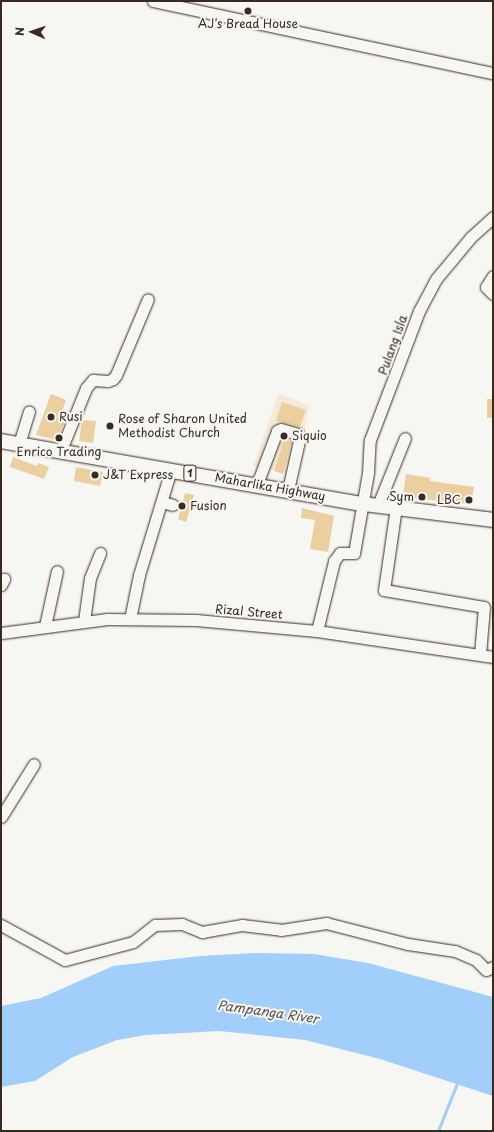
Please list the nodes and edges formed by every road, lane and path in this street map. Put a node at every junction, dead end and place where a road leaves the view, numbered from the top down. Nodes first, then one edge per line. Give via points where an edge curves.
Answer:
1 (153, 1) edge
2 (493, 72) edge
3 (493, 217) edge
4 (493, 276) edge
5 (493, 294) edge
6 (148, 299) dead end
7 (29, 412) dead end
8 (405, 438) dead end
9 (1, 441) edge
10 (19, 444) junction
11 (61, 450) junction
12 (171, 470) junction
13 (257, 484) junction
14 (288, 490) junction
15 (162, 502) junction
16 (363, 504) junction
17 (173, 505) dead end
18 (378, 505) junction
19 (396, 507) junction
20 (493, 520) edge
21 (100, 553) dead end
22 (57, 571) dead end
23 (130, 619) junction
24 (84, 621) junction
25 (45, 626) junction
26 (316, 631) junction
27 (1, 634) edge
28 (480, 655) junction
29 (493, 657) edge
30 (34, 764) dead end
31 (1, 817) edge
32 (1, 925) edge
33 (493, 967) edge

1 - 2 street
3 - 16 street, Pulang Isla via 471,237 436,279 419,311 370,440
4 - 5 street via 486,286
6 - 11 street via 114,379 93,380 86,388
7 - 10 street
8 - 18 street
9 - 10 main road, Maharlika Highway / 1
10 - 11 main road, Maharlika Highway / 1
11 - 12 main road, Maharlika Highway / 1
12 - 13 main road, Maharlika Highway / 1
12 - 15 street
13 - 14 main road, Maharlika Highway / 1
13 - 14 street via 277,431 281,429 298,434 299,441
14 - 16 main road, Maharlika Highway / 1
15 - 17 street
15 - 23 street via 139,575
16 - 18 main road, Maharlika Highway / 1
16 - 26 street, Pulang Isla via 354,553 340,553 334,561
18 - 19 main road, Maharlika Highway / 1
19 - 20 main road, Maharlika Highway / 1
19 - 28 street via 384,590 484,607
21 - 24 street via 90,578
22 - 25 street
23 - 24 street, Rizal Street
23 - 26 street, Rizal Street via 196,620
24 - 25 street, Rizal Street
25 - 27 street, Rizal Street
26 - 28 street, Rizal Street
28 - 29 street, Rizal Street
30 - 31 street
32 - 33 street via 65,960 133,942 155,925 182,924 202,932 242,925 281,930 326,923 408,944 455,951 476,960 486,970

